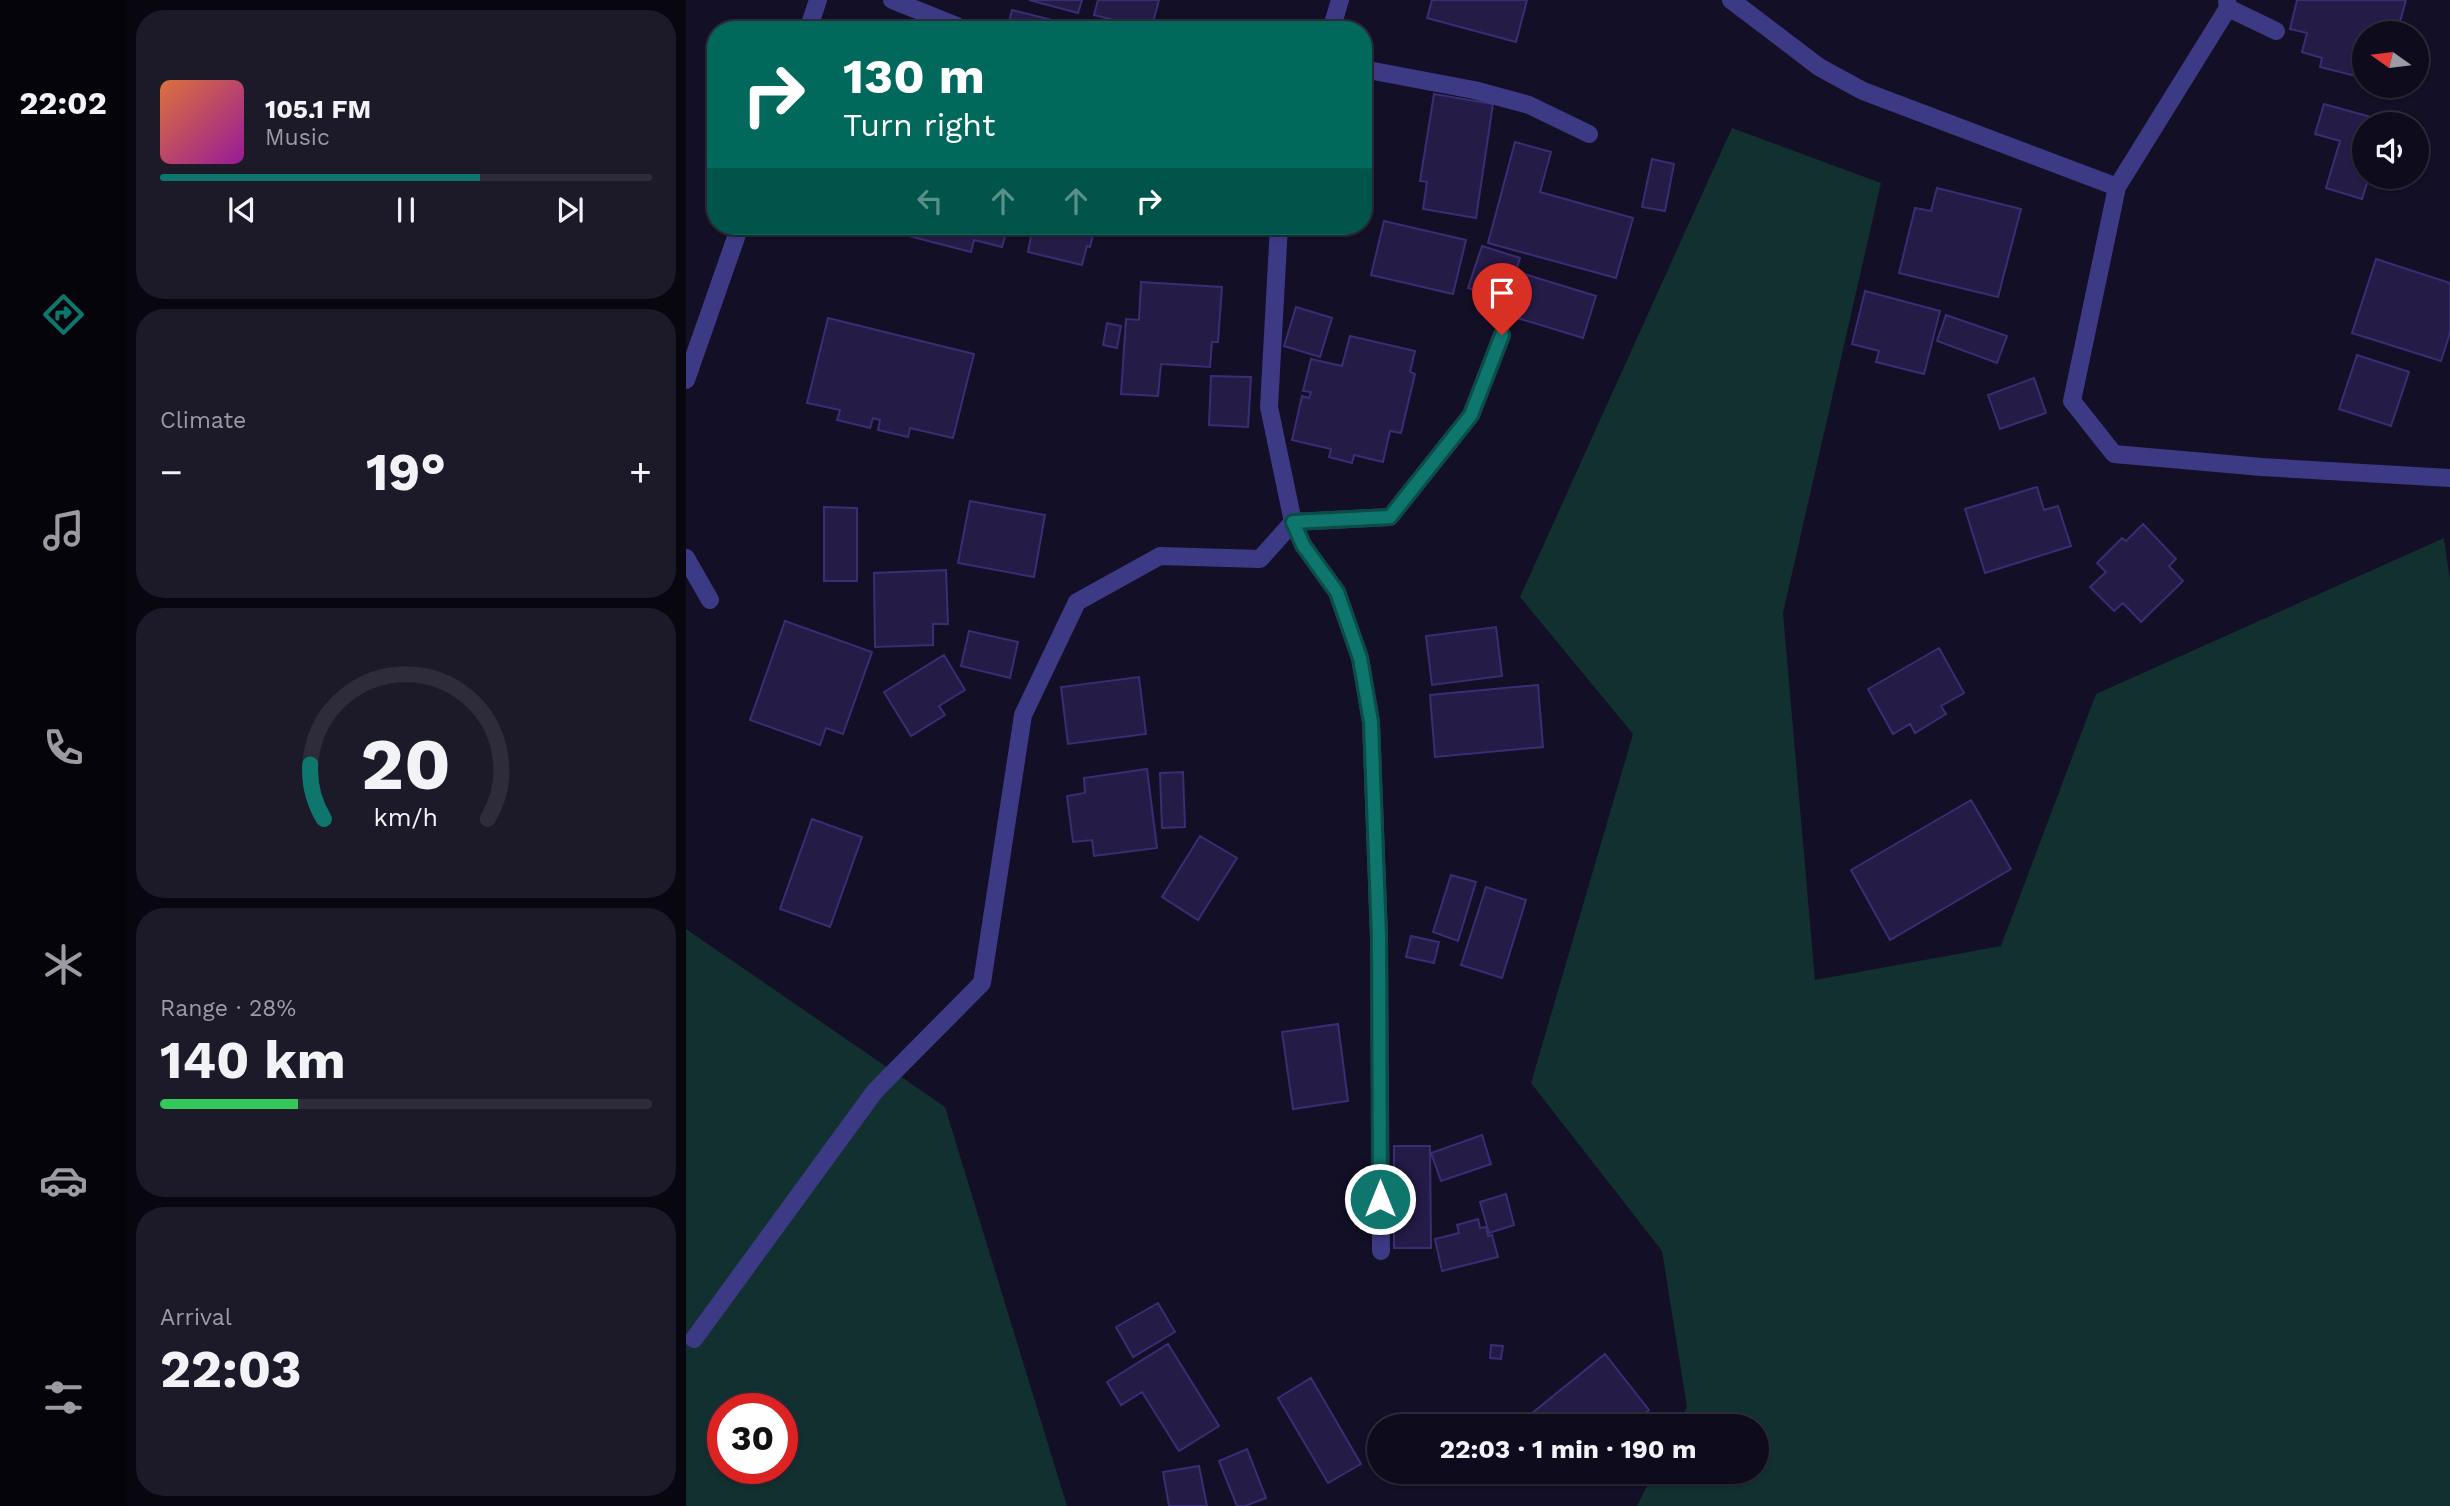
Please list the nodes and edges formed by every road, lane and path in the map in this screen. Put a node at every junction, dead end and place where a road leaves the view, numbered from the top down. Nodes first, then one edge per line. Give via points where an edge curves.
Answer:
1 (818, 0) edge
2 (892, 0) edge
3 (1340, 0) edge
4 (1731, 0) edge
5 (2227, 4) edge
6 (811, 21) edge
7 (944, 21) edge
8 (1334, 21) edge
9 (2276, 31) dead end
10 (1372, 71) edge
11 (1589, 134) dead end
12 (2117, 187) junction
13 (737, 235) edge
14 (1279, 235) edge
15 (1502, 335) dead end
16 (686, 380) edge
17 (2450, 478) edge
18 (1293, 522) junction
19 (686, 558) edge
20 (710, 600) dead end
21 (1381, 1251) dead end
22 (694, 1339) dead end

1 - 6 street
2 - 7 street
3 - 8 street
4 - 12 street via 1819,67 1863,91
5 - 9 street
5 - 12 street
10 - 11 street via 1529,105
12 - 17 street via 2072,401 2114,454
13 - 16 street
14 - 18 street via 1269,407
15 - 18 street via 1471,415 1390,517
18 - 21 street via 1303,545 1337,592 1360,658 1371,722 1379,937
18 - 22 street via 1259,559 1160,556 1077,602 1023,715 982,982 875,1091
19 - 20 street

